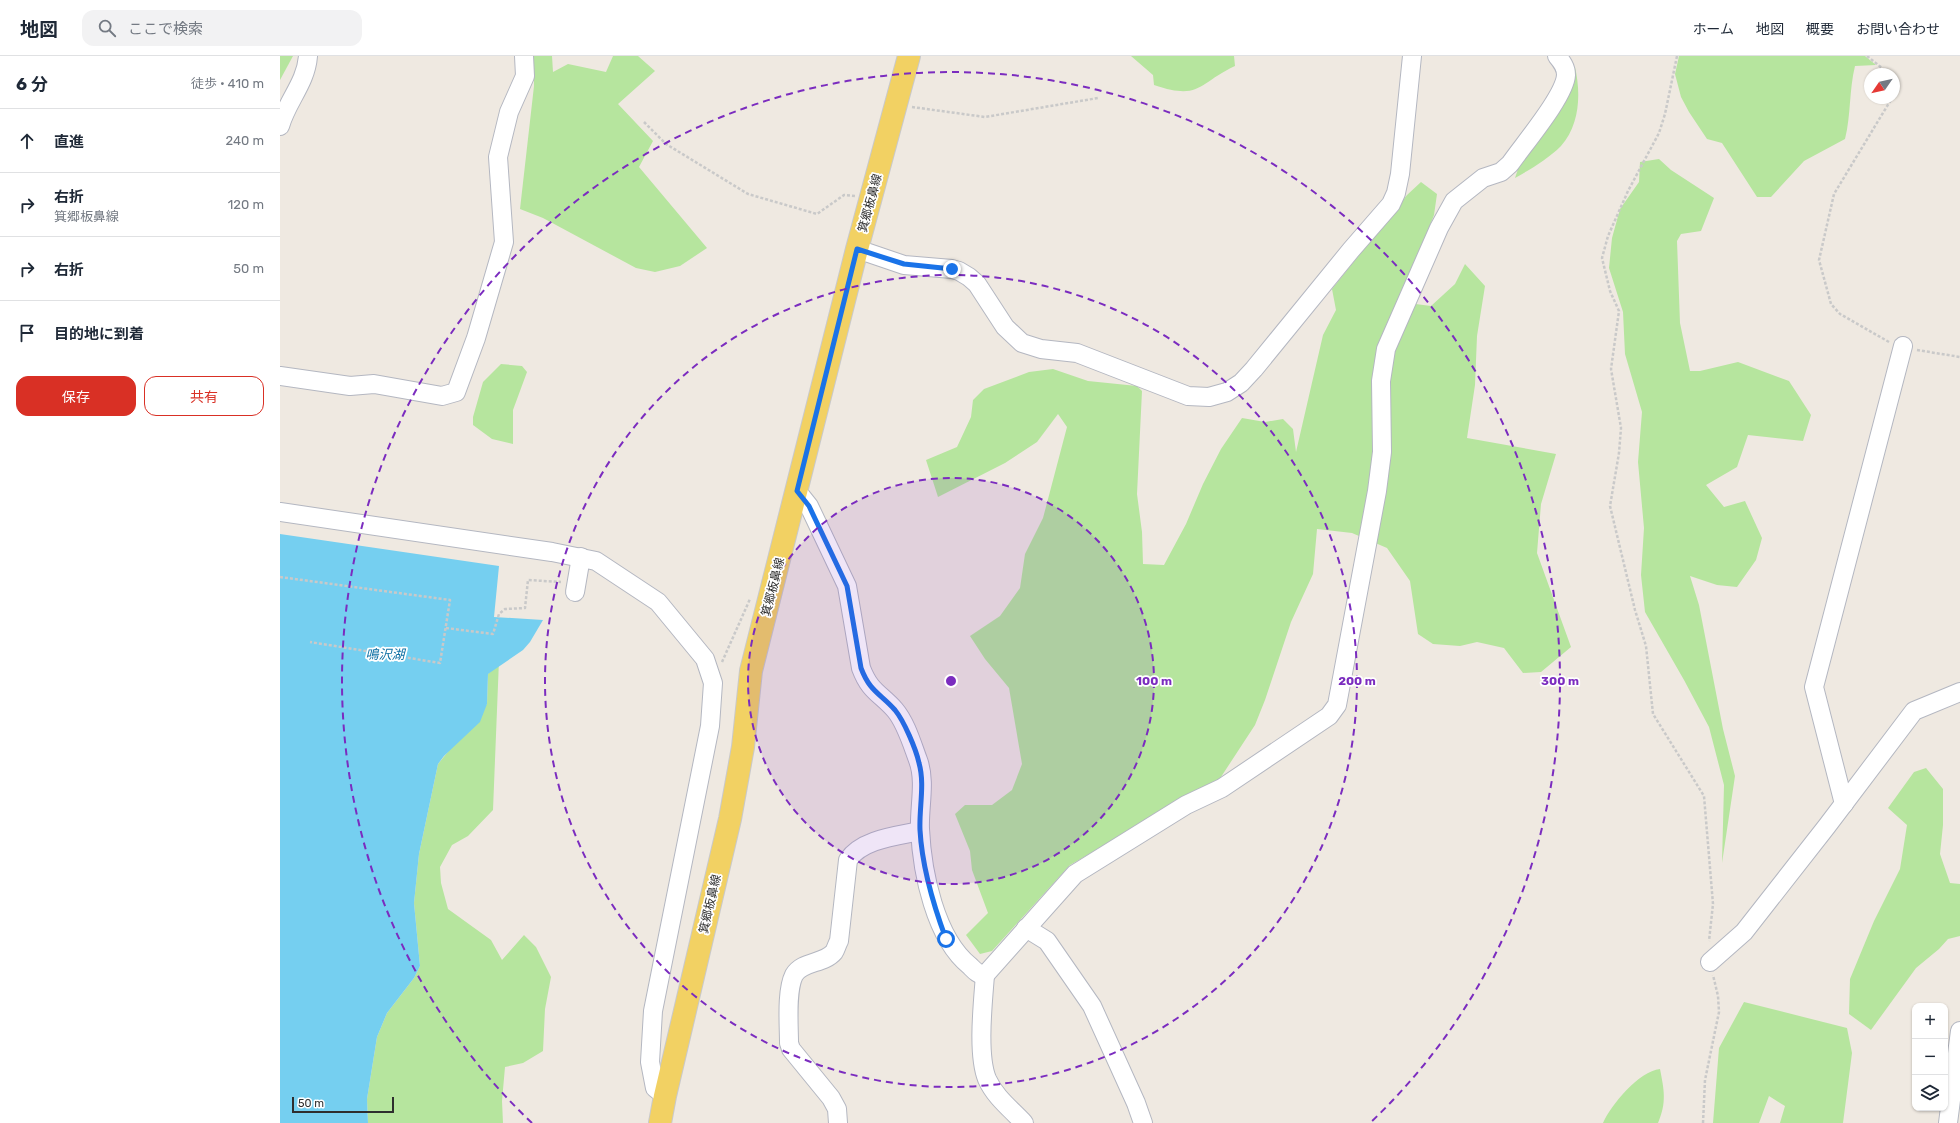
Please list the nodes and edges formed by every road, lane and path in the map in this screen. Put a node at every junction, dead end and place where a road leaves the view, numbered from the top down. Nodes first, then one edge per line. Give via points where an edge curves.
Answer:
1 (308, 56) edge
2 (524, 56) edge
3 (909, 56) edge
4 (1412, 56) edge
5 (1557, 56) edge
6 (1677, 56) edge
7 (1868, 56) edge
8 (1882, 68) edge
9 (1098, 98) dead end
10 (896, 104) junction
11 (1888, 104) edge
12 (644, 122) dead end
13 (280, 126) edge
14 (871, 198) junction
15 (857, 249) junction
16 (1903, 346) junction
17 (1960, 357) edge
18 (280, 376) edge
19 (797, 491) junction
20 (280, 512) edge
21 (581, 557) junction
22 (280, 577) edge
23 (576, 587) joint
24 (751, 597) dead end
25 (446, 628) junction
26 (310, 642) dead end
27 (711, 677) junction
28 (1960, 692) edge
29 (1844, 804) junction
30 (920, 831) junction
31 (1026, 928) junction
32 (1710, 962) junction
33 (985, 975) junction
34 (1960, 1035) edge
35 (665, 1096) junction
36 (660, 1123) edge
37 (838, 1123) edge
38 (1024, 1123) edge
39 (1143, 1123) edge
40 (1703, 1123) edge
41 (1948, 1123) edge

1 - 13 street via 307,70 282,117
2 - 18 street via 525,76 509,112 498,157 504,242 476,338 456,392 442,396 374,384 350,386
3 - 10 main road, 箕郷板鼻線
4 - 15 street via 1400,174 1391,204 1254,369 1241,383 1227,392 1209,397 1188,396 1077,353 1022,343 1005,327 969,277 952,269 904,264
5 - 31 street via 1565,68 1566,77 1561,93 1510,164 1501,172 1483,178 1454,201 1439,228 1386,349 1381,381 1382,452 1378,484 1337,705 1329,716 1222,788 1186,805 1075,874
6 - 32 path via 1659,133 1628,192 1608,236 1602,258 1610,290 1619,311 1611,369 1621,428 1610,506 1634,610 1646,646 1653,714 1704,796 1714,904 1708,954
7 - 8 path
9 - 10 path via 985,117
10 - 14 main road, 箕郷板鼻線
11 - 16 path via 1834,194 1819,260 1831,304 1840,314 1884,340
12 - 14 path via 666,144 748,194 817,214 844,195
14 - 15 main road, 箕郷板鼻線
15 - 19 main road, 箕郷板鼻線
16 - 17 path
16 - 29 street via 1814,687
19 - 30 street via 809,506 847,586 865,679 873,691 900,717 919,761 922,775
19 - 35 main road, 箕郷板鼻線 via 751,670 743,747 730,819
20 - 21 street
21 - 23 street
21 - 27 street via 596,561 658,602 704,659
22 - 25 path via 450,600
23 - 25 path via 528,580 525,608 505,609 499,614 493,634
24 - 27 path via 721,665
25 - 26 path via 440,663
27 - 35 street via 714,692 710,726 653,1011 650,1062 655,1088
28 - 29 street via 1914,711
29 - 32 street via 1744,932
30 - 33 street via 926,874 946,939 961,959 980,975
30 - 37 street via 878,841 853,852 848,860 839,941 834,952 825,959 801,968 791,984 791,1049 831,1098 837,1109
31 - 33 street
31 - 39 street via 1047,941 1092,1006
32 - 40 path via 1719,1012 1705,1080
33 - 38 street via 982,1018 983,1059 987,1078 1001,1101
34 - 41 street
35 - 36 main road, 箕郷板鼻線

